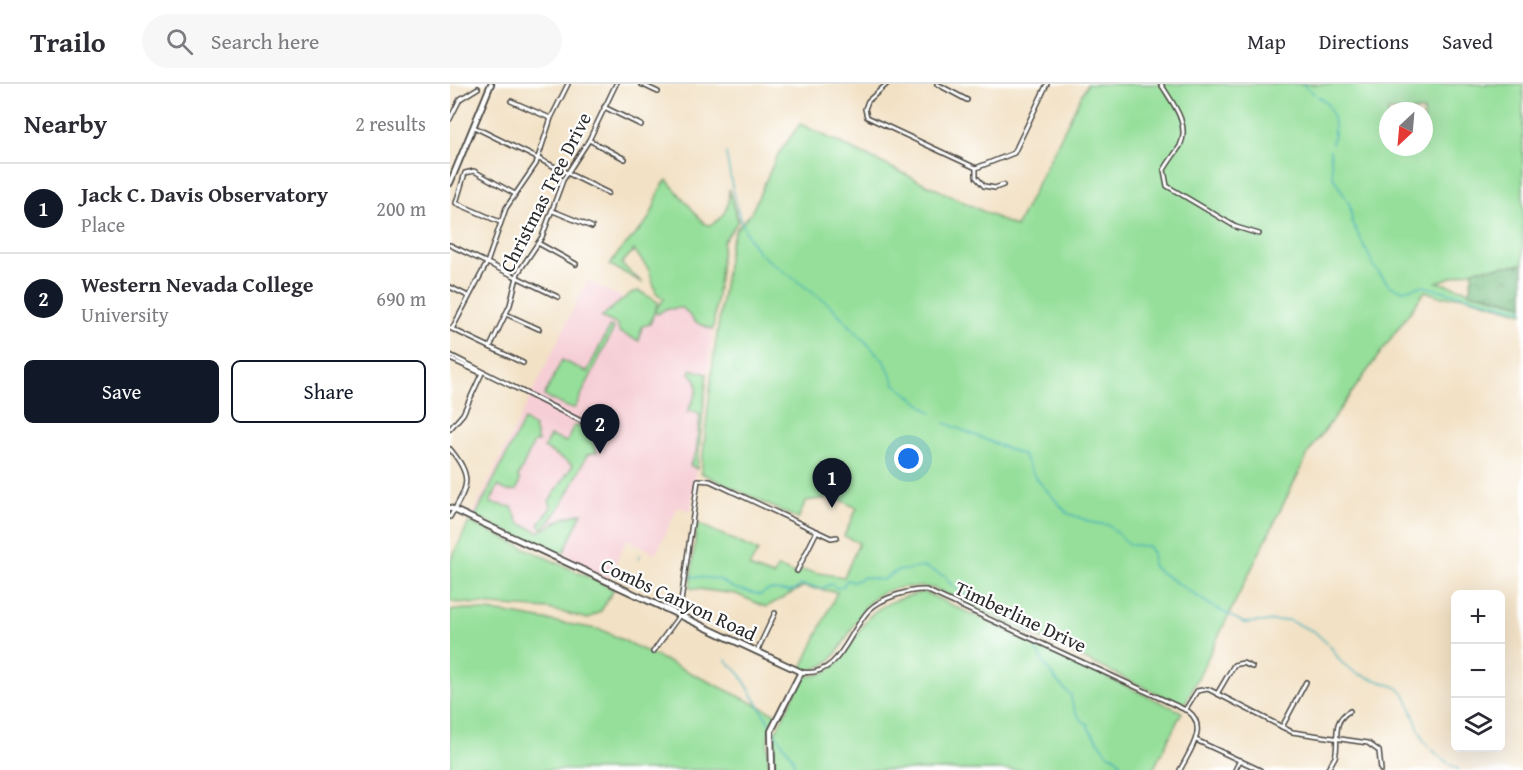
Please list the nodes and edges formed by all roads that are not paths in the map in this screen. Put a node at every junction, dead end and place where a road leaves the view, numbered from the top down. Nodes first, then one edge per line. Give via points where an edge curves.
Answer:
1 (491, 84) edge
2 (561, 84) edge
3 (616, 84) edge
4 (641, 84) edge
5 (887, 84) edge
6 (937, 84) edge
7 (1047, 84) edge
8 (1161, 84) edge
9 (567, 86) edge
10 (478, 88) dead end
11 (658, 92) dead end
12 (967, 100) dead end
13 (511, 101) dead end
14 (604, 107) junction
15 (551, 118) junction
16 (450, 119) edge
17 (641, 124) dead end
18 (474, 127) junction
19 (589, 140) junction
20 (539, 158) junction
21 (625, 159) dead end
22 (976, 168) junction
23 (568, 172) junction
24 (450, 183) edge
25 (1003, 185) dead end
26 (608, 193) dead end
27 (514, 194) junction
28 (553, 211) junction
29 (500, 222) junction
30 (592, 227) dead end
31 (1258, 234) dead end
32 (538, 243) junction
33 (450, 245) edge
34 (487, 263) junction
35 (576, 264) dead end
36 (516, 278) junction
37 (450, 287) edge
38 (468, 296) junction
39 (558, 297) dead end
40 (506, 314) junction
41 (451, 329) edge
42 (539, 329) dead end
43 (490, 347) junction
44 (450, 357) edge
45 (523, 363) dead end
46 (482, 373) junction
47 (589, 425) dead end
48 (450, 429) edge
49 (450, 449) edge
50 (452, 509) edge
51 (450, 517) edge
52 (817, 531) junction
53 (837, 537) dead end
54 (797, 571) dead end
55 (775, 613) dead end
56 (679, 616) junction
57 (757, 651) junction
58 (653, 652) dead end
59 (1252, 667) dead end
60 (801, 672) junction
61 (1306, 682) dead end
62 (1217, 694) junction
63 (1185, 710) junction
64 (1350, 711) dead end
65 (1282, 727) junction
66 (1336, 738) junction
67 (1196, 740) junction
68 (1240, 760) junction
69 (772, 770) edge
70 (1180, 770) edge
71 (1235, 770) edge
72 (1260, 770) edge
73 (1327, 770) edge
74 (1381, 770) edge

1 - 18 street
2 - 9 street
3 - 14 street, Christmas Tree Drive
4 - 11 street
5 - 22 street via 868,102 865,112 870,118
6 - 12 street
7 - 22 street via 1014,153
8 - 31 street via 1178,110 1183,134 1164,170 1167,186 1236,227
9 - 15 street
10 - 16 street via 460,99
13 - 15 street
14 - 17 street
14 - 19 street, Christmas Tree Drive
15 - 20 street
18 - 20 street
18 - 24 street
19 - 21 street
19 - 23 street, Christmas Tree Drive
20 - 23 street
20 - 27 street
22 - 25 street via 976,177 984,186
23 - 26 street
23 - 28 street, Christmas Tree Drive
27 - 29 street
27 - 29 street via 474,171 465,173 456,203
28 - 30 street
28 - 32 street, Christmas Tree Drive
29 - 34 street
32 - 35 street
32 - 36 street, Christmas Tree Drive
33 - 34 street
34 - 36 street
34 - 38 street
36 - 39 street
36 - 40 street, Christmas Tree Drive
37 - 38 street
38 - 41 street
40 - 42 street
40 - 43 street, Christmas Tree Drive
41 - 43 street
43 - 45 street
44 - 46 street
46 - 47 street
46 - 48 street via 463,414
49 - 50 street via 466,474
50 - 51 street
50 - 56 street, Combs Canyon Road
52 - 53 street
52 - 54 street
52 - 56 street via 719,484 698,480
55 - 57 street
56 - 57 street, Combs Canyon Road
56 - 58 street
57 - 60 street, Combs Canyon Road
59 - 62 street via 1243,663 1231,668
60 - 63 street, Timberline Drive via 818,672 828,666 844,650 872,608 904,594 926,590
60 - 69 street via 771,731
61 - 65 street
62 - 63 street via 1202,688
62 - 65 street
63 - 67 street via 1197,723
64 - 66 street via 1340,720
65 - 66 street via 1300,734
66 - 73 street via 1335,758
66 - 74 street via 1372,745 1381,757
67 - 68 street
67 - 70 street
68 - 71 street
68 - 72 street

